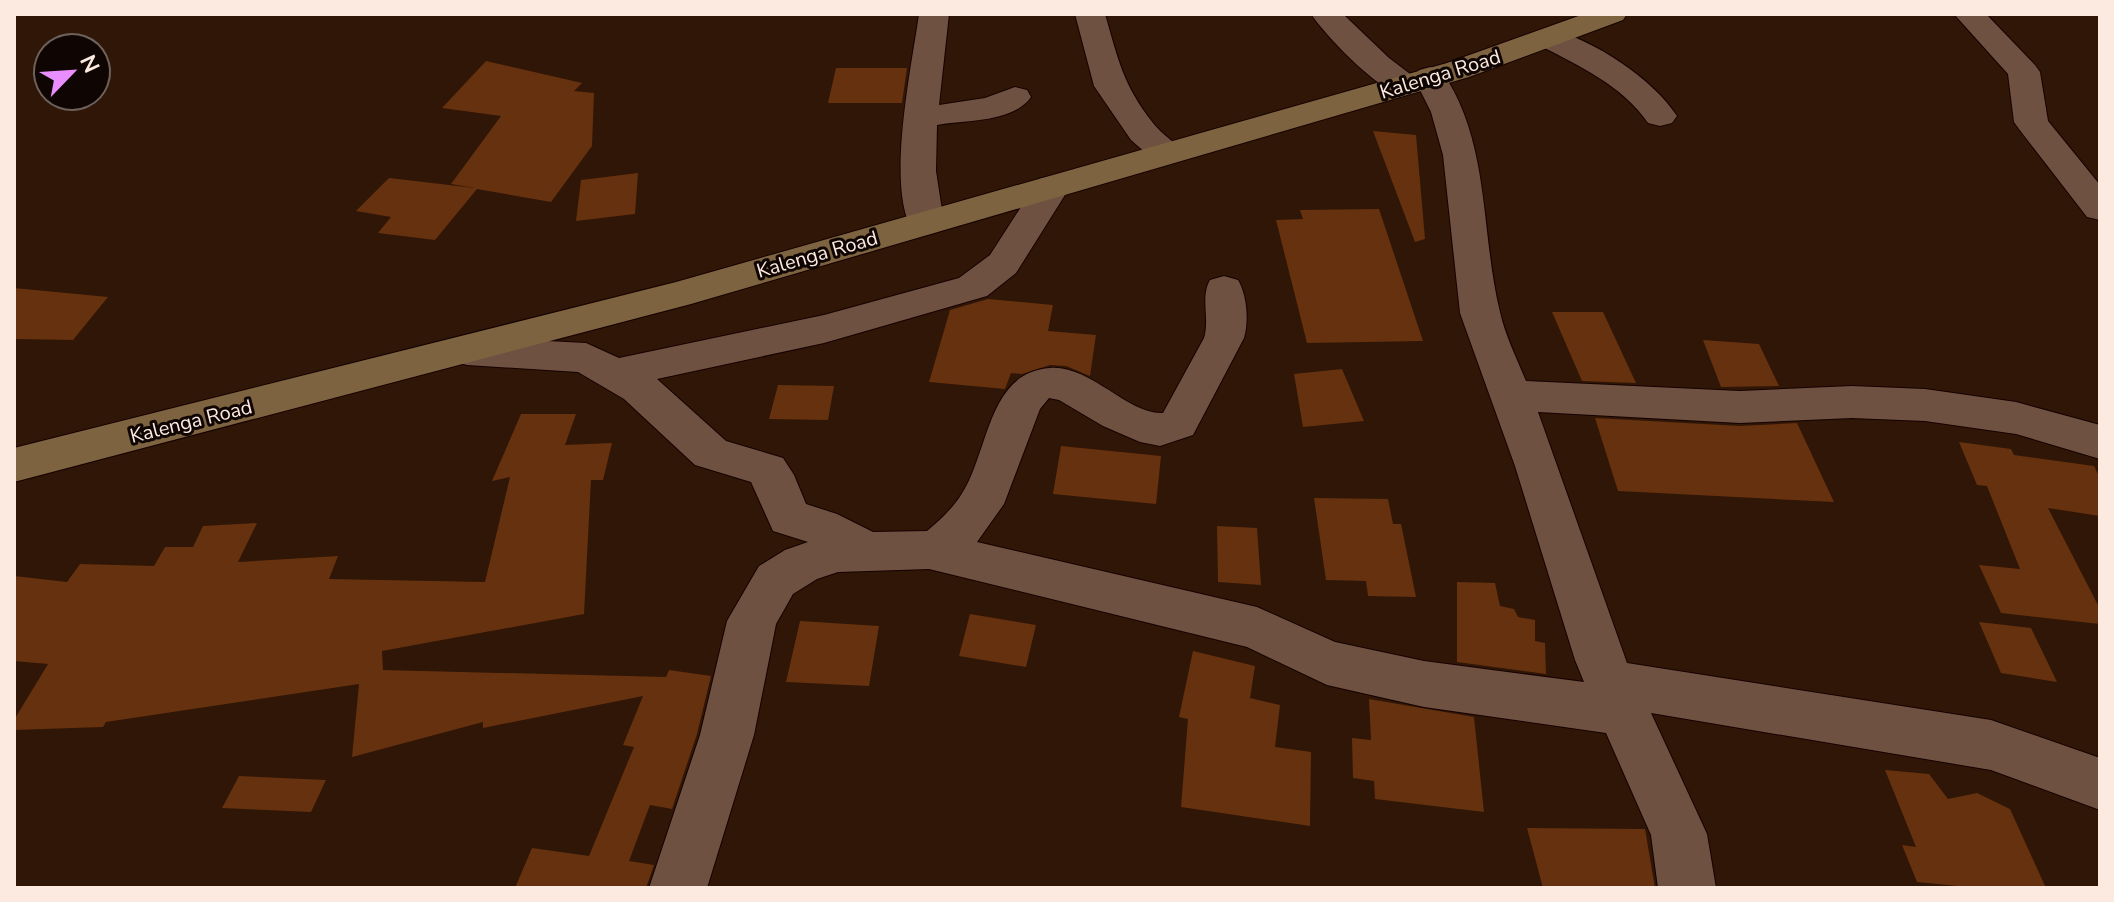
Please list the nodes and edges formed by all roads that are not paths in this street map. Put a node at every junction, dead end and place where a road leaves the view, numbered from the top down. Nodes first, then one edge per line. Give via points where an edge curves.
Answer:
1 (934, 14) edge
2 (1090, 14) edge
3 (1326, 14) edge
4 (1612, 14) edge
5 (1969, 14) edge
6 (1550, 38) junction
7 (1417, 81) junction
8 (1015, 97) dead end
9 (1660, 116) dead end
10 (922, 119) junction
11 (1167, 154) junction
12 (1052, 187) junction
13 (2100, 209) edge
14 (926, 223) junction
15 (1224, 289) dead end
16 (467, 351) junction
17 (613, 374) junction
18 (1510, 396) junction
19 (2100, 442) edge
20 (14, 465) edge
21 (929, 550) junction
22 (868, 552) junction
23 (1617, 697) junction
24 (2100, 784) edge
25 (678, 888) edge
26 (1687, 888) edge

1 - 10 street
2 - 11 street via 1110,86 1143,133
3 - 7 street via 1378,65
4 - 6 main road, Kalenga Road
5 - 13 street via 2024,72 2031,122
6 - 7 main road, Kalenga Road
6 - 9 street via 1636,90
7 - 11 main road, Kalenga Road
7 - 18 street via 1448,112 1460,155 1480,313
8 - 10 street via 986,110
10 - 14 street via 918,193
11 - 12 main road, Kalenga Road
12 - 14 main road, Kalenga Road
12 - 17 street via 1003,264 973,287 824,329
14 - 16 main road, Kalenga Road
15 - 21 street via 1224,338 1178,424 1152,429 1109,411 1073,387 1031,386 981,504 954,536
16 - 17 street via 586,358
16 - 20 main road, Kalenga Road
17 - 22 street via 650,397 711,453 767,470 789,518 821,527
18 - 19 street via 1671,406 1913,405 2048,424
18 - 23 street
21 - 22 street
21 - 23 street via 1257,628 1327,663 1424,684
22 - 25 street via 838,553 802,564 776,580 752,621 727,735
23 - 24 street via 1991,745
23 - 26 street via 1679,834

